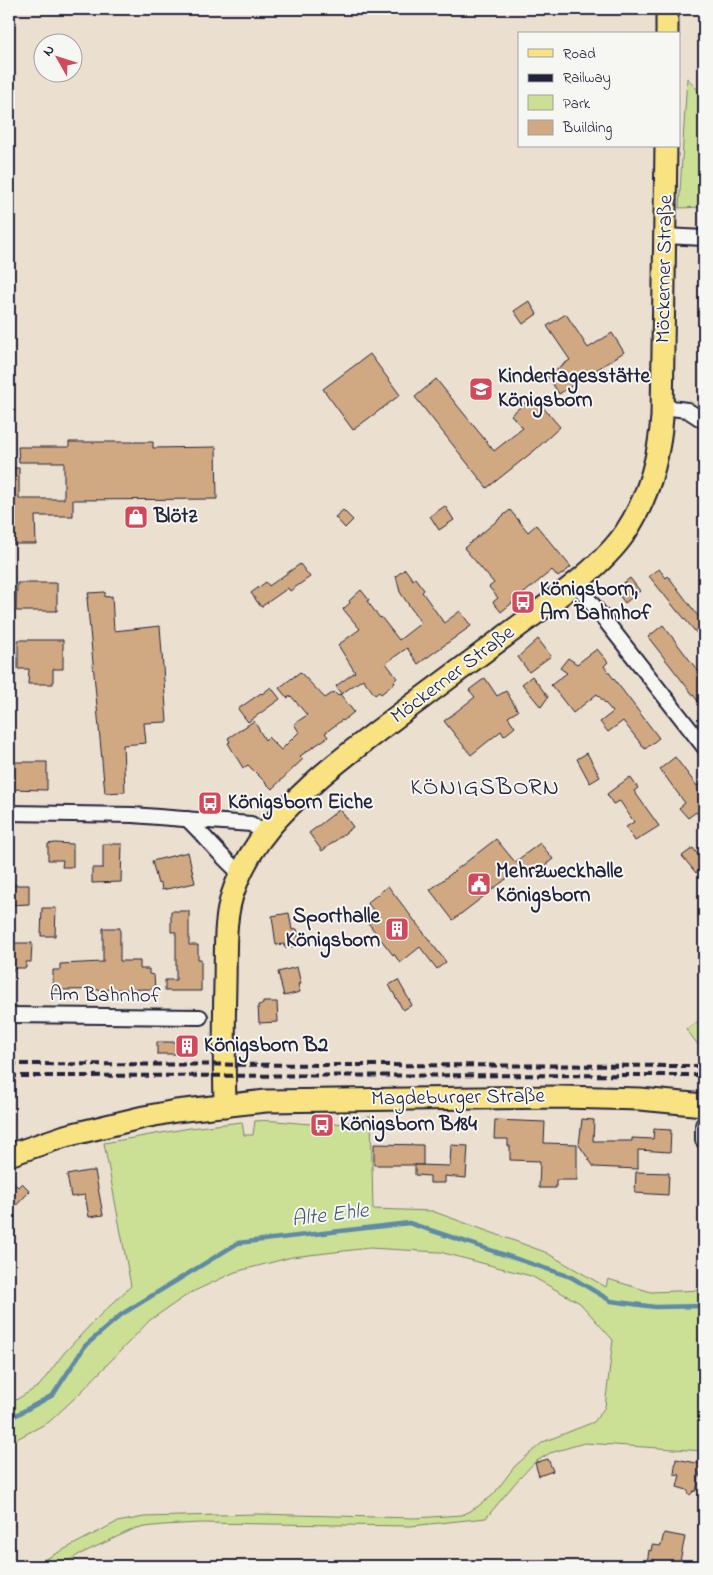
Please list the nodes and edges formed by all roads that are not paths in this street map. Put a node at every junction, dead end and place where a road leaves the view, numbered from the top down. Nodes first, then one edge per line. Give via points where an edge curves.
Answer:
1 (667, 9) edge
2 (666, 32) edge
3 (666, 148) edge
4 (665, 236) junction
5 (704, 238) edge
6 (663, 406) junction
7 (704, 421) edge
8 (575, 582) junction
9 (704, 748) edge
10 (9, 813) edge
11 (187, 819) junction
12 (264, 833) junction
13 (240, 874) junction
14 (9, 1015) edge
15 (200, 1017) dead end
16 (704, 1104) edge
17 (225, 1106) junction
18 (704, 1125) edge
19 (704, 1140) edge
20 (9, 1155) edge

1 - 2 main road
3 - 4 main road, Möckerner Straße
4 - 5 street
4 - 6 main road, Möckerner Straße
6 - 7 street via 687,410
6 - 8 main road, Möckerner Straße via 658,456 644,500 620,540
8 - 9 street
8 - 12 main road, Möckerner Straße via 347,755 296,799
10 - 11 street
11 - 12 street via 252,824
11 - 13 street
12 - 13 main road, Möckerner Straße
13 - 17 main road, Möckerner Straße via 228,913 226,935
14 - 15 street, Am Bahnhof
16 - 17 main road, Magdeburger Straße via 561,1096 284,1100
17 - 20 main road, Magdeburger Straße via 176,1111 106,1126
18 - 19 street

